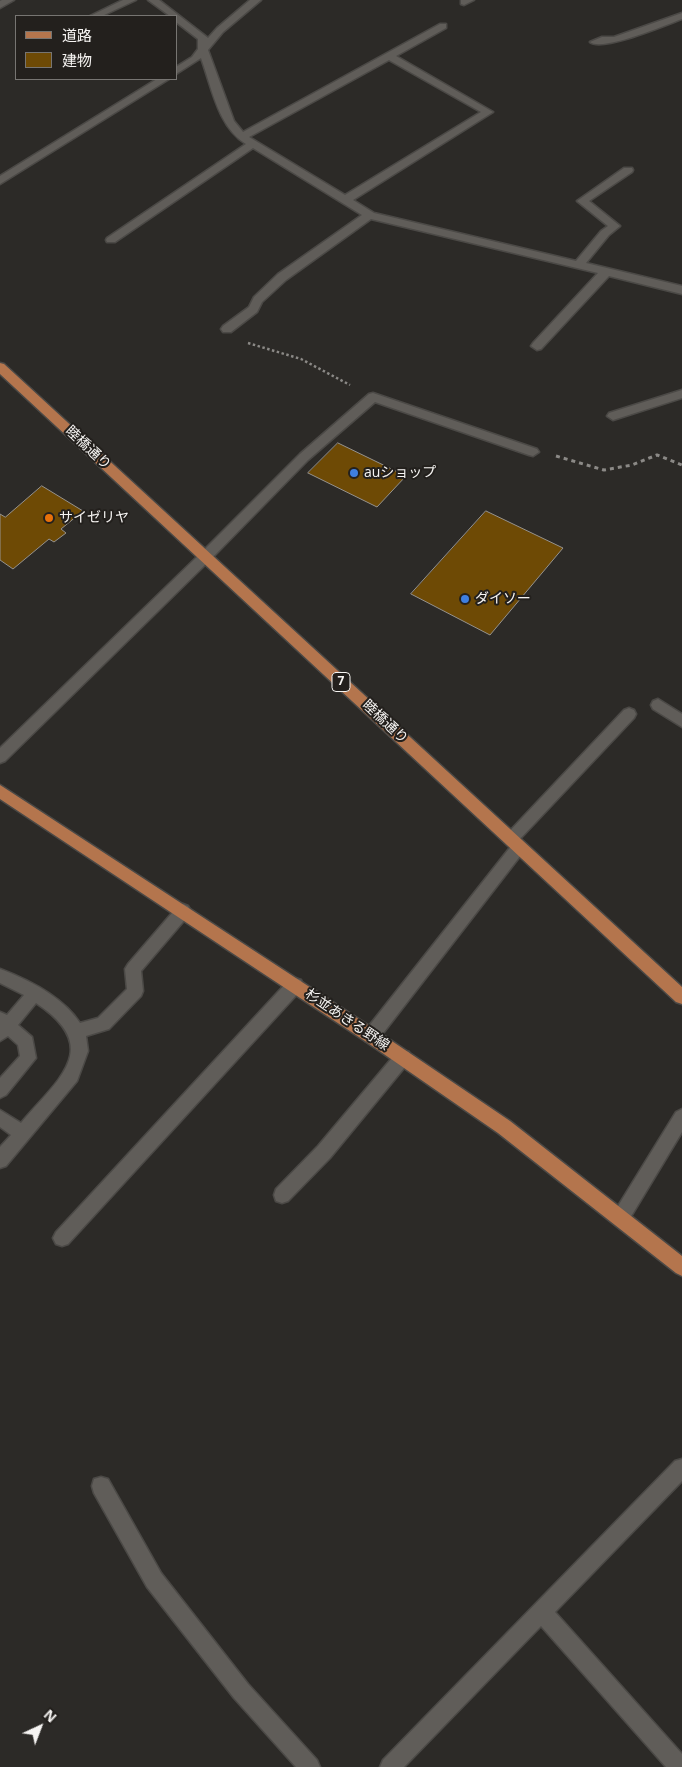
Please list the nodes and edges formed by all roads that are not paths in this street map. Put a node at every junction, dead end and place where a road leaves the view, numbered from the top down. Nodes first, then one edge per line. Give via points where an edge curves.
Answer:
1 (9, 0) edge
2 (131, 0) edge
3 (153, 0) edge
4 (256, 0) edge
5 (0, 5) edge
6 (97, 15) edge
7 (175, 15) edge
8 (682, 16) edge
9 (178, 18) edge
10 (443, 26) dead end
11 (595, 42) dead end
12 (203, 50) junction
13 (389, 56) junction
14 (178, 70) edge
15 (162, 80) edge
16 (242, 137) junction
17 (253, 144) junction
18 (628, 170) dead end
19 (0, 181) edge
20 (345, 200) junction
21 (370, 215) junction
22 (110, 240) dead end
23 (580, 264) junction
24 (607, 271) junction
25 (682, 290) edge
26 (227, 329) road end
27 (537, 346) dead end
28 (0, 367) edge
29 (682, 394) edge
30 (613, 416) dead end
31 (533, 452) road end
32 (206, 556) junction
33 (658, 705) dead end
34 (629, 714) dead end
35 (682, 720) edge
36 (0, 757) edge
37 (1, 793) edge
38 (515, 843) junction
39 (183, 911) junction
40 (0, 976) edge
41 (295, 985) junction
42 (35, 993) junction
43 (682, 996) edge
44 (3, 1026) edge
45 (77, 1031) junction
46 (371, 1036) junction
47 (403, 1057) junction
48 (0, 1090) edge
49 (682, 1117) edge
50 (0, 1118) edge
51 (22, 1134) junction
52 (0, 1160) edge
53 (282, 1195) dead end
54 (620, 1218) junction
55 (62, 1238) dead end
56 (682, 1267) edge
57 (682, 1468) edge
58 (101, 1486) dead end
59 (541, 1611) junction
60 (310, 1767) edge
61 (390, 1767) edge
62 (680, 1767) edge

1 - 5 street
2 - 6 street
3 - 7 street
4 - 12 street via 220,30
8 - 11 street via 615,40
9 - 12 street via 203,38
10 - 13 street
12 - 14 street
12 - 16 street via 229,122
13 - 16 street
13 - 20 street via 488,112
15 - 19 street
16 - 17 street
17 - 20 street
17 - 22 street
18 - 23 street via 582,201 615,226
20 - 21 street
21 - 23 street
21 - 26 street via 282,277 253,309
23 - 24 street
24 - 25 street
24 - 27 street
28 - 32 main road, 睦橋通り / 7
29 - 30 street
31 - 32 street via 373,397 304,457
32 - 36 street
32 - 38 main road, 睦橋通り / 7
33 - 35 street
34 - 38 street
37 - 39 main road, 杉並あきる野線
38 - 43 main road, 睦橋通り / 7
38 - 46 street
39 - 41 main road, 杉並あきる野線
39 - 45 street via 133,969 135,991 103,1024
40 - 42 street
41 - 46 main road, 杉並あきる野線
41 - 55 street
42 - 44 street
42 - 45 street via 70,1020
44 - 48 street via 26,1042 28,1058
45 - 51 street via 80,1044 78,1062 71,1076
46 - 47 main road, 杉並あきる野線
47 - 53 street via 324,1152
47 - 54 main road, 杉並あきる野線 via 504,1127
49 - 54 street
50 - 51 street
51 - 52 street
54 - 56 main road, 杉並あきる野線
57 - 59 street
58 - 60 street via 154,1580 241,1691
59 - 61 street
59 - 62 street

